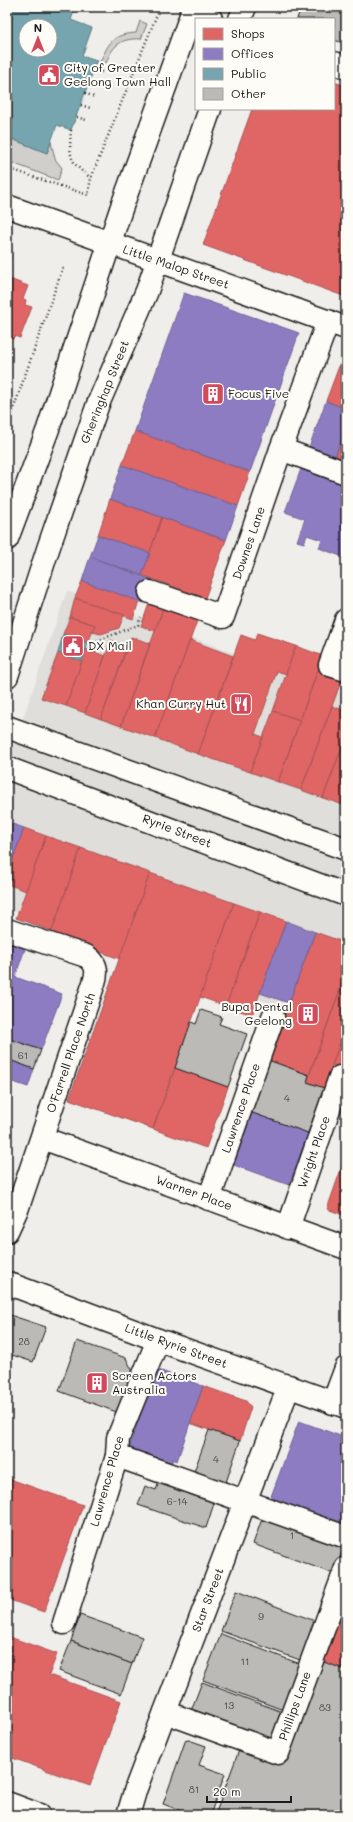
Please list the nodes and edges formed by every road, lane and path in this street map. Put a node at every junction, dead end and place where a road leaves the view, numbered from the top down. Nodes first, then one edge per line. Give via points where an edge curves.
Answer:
1 (160, 7) edge
2 (245, 7) edge
3 (240, 18) edge
4 (195, 23) edge
5 (335, 63) edge
6 (346, 68) edge
7 (94, 70) dead end
8 (102, 72) dead end
9 (90, 81) dead end
10 (98, 84) dead end
11 (85, 93) dead end
12 (94, 96) dead end
13 (81, 105) dead end
14 (90, 108) dead end
15 (210, 110) edge
16 (77, 117) dead end
17 (86, 120) dead end
18 (72, 130) dead end
19 (7, 168) edge
20 (91, 178) junction
21 (7, 206) edge
22 (110, 244) junction
23 (158, 260) junction
24 (63, 267) dead end
25 (337, 324) edge
26 (7, 427) edge
27 (281, 449) junction
28 (346, 473) edge
29 (7, 539) edge
30 (150, 592) joint
31 (346, 620) edge
32 (97, 641) dead end
33 (346, 670) edge
34 (7, 676) edge
35 (7, 727) edge
36 (7, 768) edge
37 (346, 849) edge
38 (346, 895) edge
39 (7, 930) edge
40 (272, 1017) dead end
41 (340, 1077) dead end
42 (42, 1138) junction
43 (209, 1199) junction
44 (288, 1228) junction
45 (7, 1231) edge
46 (346, 1248) edge
47 (7, 1283) edge
48 (158, 1340) junction
49 (346, 1368) edge
50 (289, 1386) junction
51 (340, 1405) edge
52 (117, 1456) junction
53 (245, 1500) junction
54 (346, 1537) edge
55 (346, 1568) edge
56 (64, 1623) dead end
57 (165, 1712) junction
58 (7, 1803) edge
59 (39, 1815) edge
60 (128, 1815) edge

1 - 20 path
2 - 3 street
4 - 22 street via 126,196
5 - 6 street
7 - 8 path
9 - 10 path
11 - 12 path
13 - 14 path
15 - 23 street, Gheringhap Street
16 - 17 path
18 - 20 path via 70,151 76,167
19 - 20 path via 88,194
21 - 22 street, Little Malop Street
22 - 23 street, Little Malop Street
22 - 29 street via 48,429
23 - 25 street, Little Malop Street
23 - 34 street, Gheringhap Street via 98,404
24 - 26 path
25 - 27 street, Downes Lane
27 - 28 street
27 - 30 street, Downes Lane via 223,617
30 - 32 path via 138,625
31 - 33 street via 330,665
35 - 37 street
36 - 38 street, Ryrie Street
39 - 42 street, O'Farrell Place North via 86,956 96,966 96,979
40 - 43 street, Lawrence Place
41 - 44 street, Wright Place
42 - 43 street, Warner Place
42 - 45 street, O'Farrell Place North
43 - 44 street, Warner Place
44 - 46 street, Warner Place
47 - 48 street, Little Ryrie Street
48 - 50 street, Little Ryrie Street
48 - 52 street, Lawrence Place via 118,1438
49 - 51 street
50 - 51 street, Little Ryrie Street
50 - 53 street, Star Street
52 - 53 street
52 - 56 street, Lawrence Place
53 - 54 street
53 - 57 street, Star Street
55 - 57 street, Phillips Lane via 278,1753
57 - 60 street, Star Street
58 - 59 street

